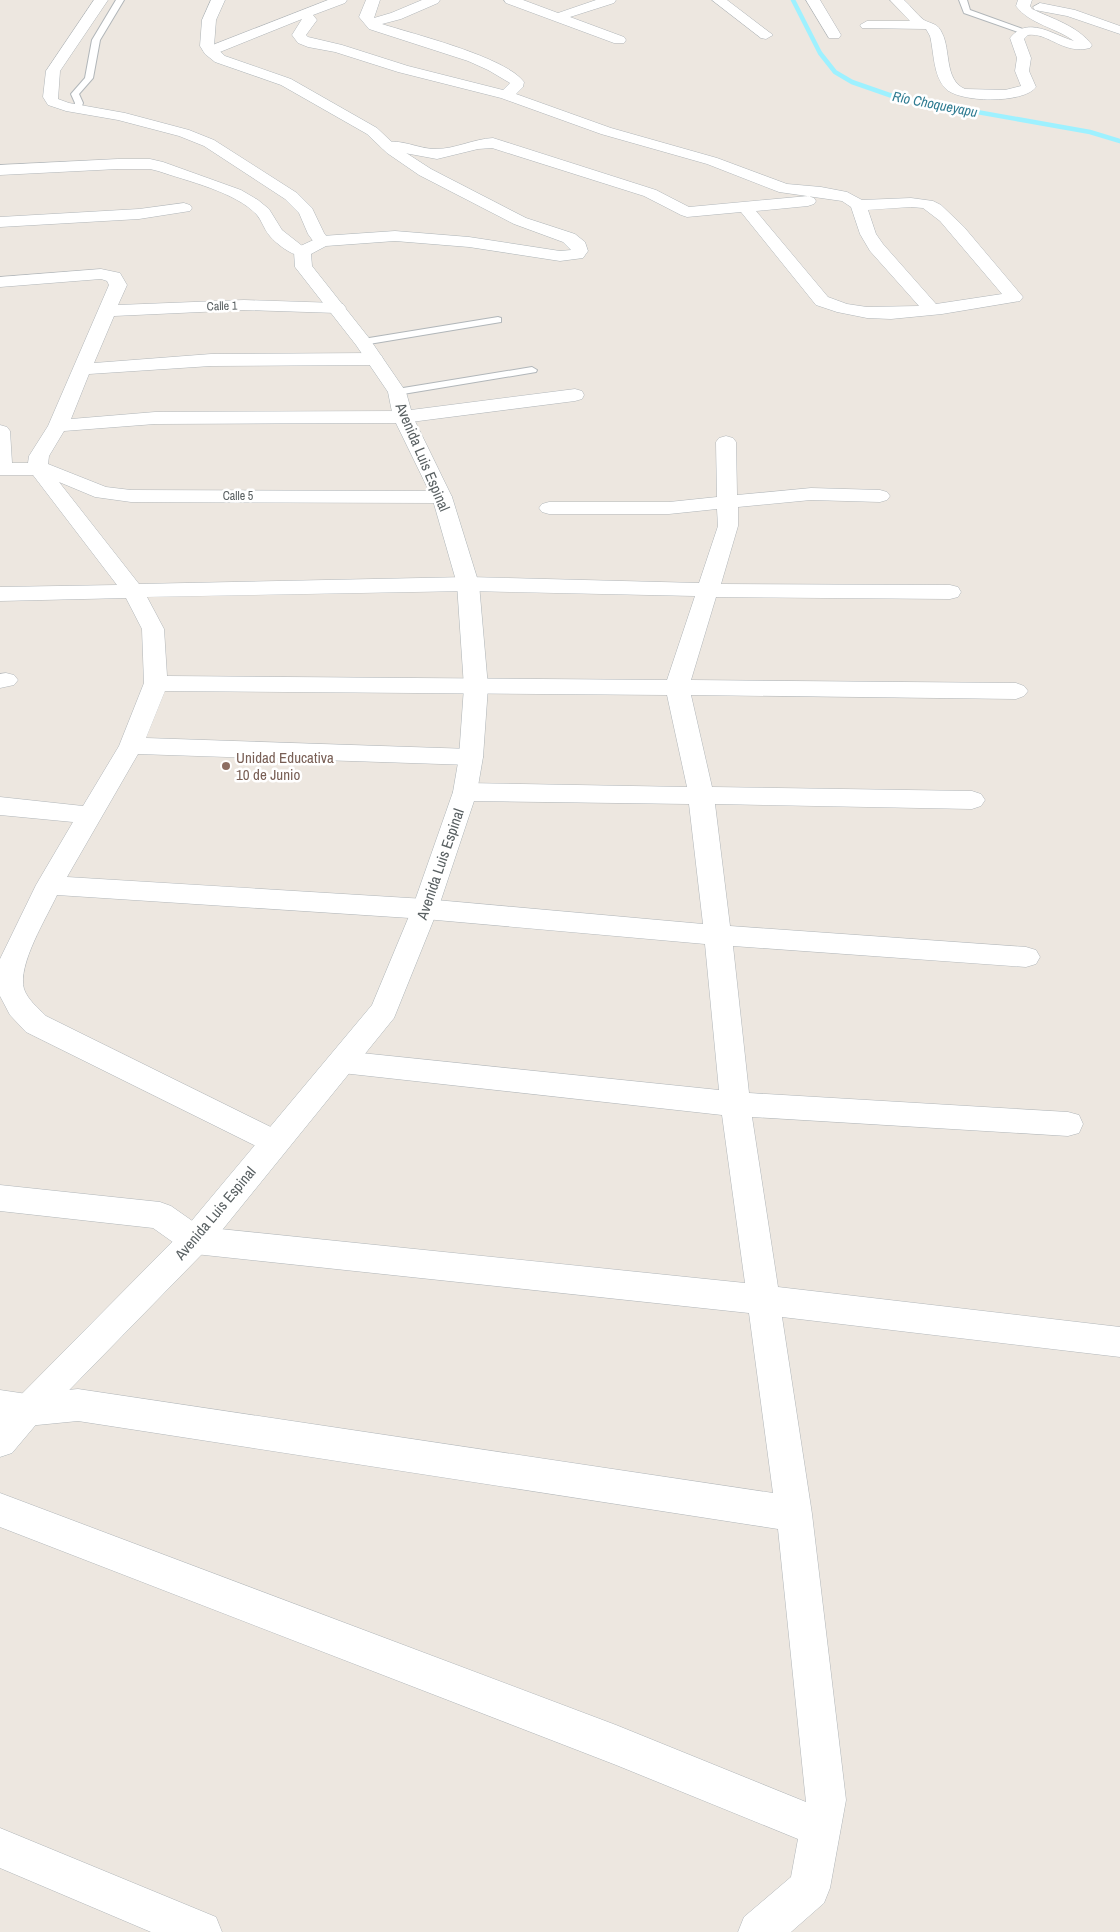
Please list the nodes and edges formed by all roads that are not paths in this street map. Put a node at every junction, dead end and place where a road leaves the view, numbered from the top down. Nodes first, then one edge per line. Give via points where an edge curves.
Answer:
1 (101, 0) edge
2 (120, 0) edge
3 (218, 0) edge
4 (340, 0) edge
5 (373, 0) edge
6 (433, 0) edge
7 (511, 0) edge
8 (609, 0) edge
9 (719, 0) edge
10 (813, 0) edge
11 (897, 0) edge
12 (963, 0) edge
13 (1026, 0) edge
14 (1040, 7) junction
15 (1100, 9) dead end
16 (306, 14) junction
17 (558, 17) junction
18 (370, 23) junction
19 (921, 24) junction
20 (867, 25) dead end
21 (1120, 30) edge
22 (1027, 32) junction
23 (766, 35) dead end
24 (834, 35) dead end
25 (619, 40) dead end
26 (210, 51) junction
27 (506, 95) junction
28 (77, 109) junction
29 (388, 146) junction
30 (0, 170) edge
31 (855, 203) junction
32 (744, 207) junction
33 (184, 208) dead end
34 (0, 222) edge
35 (322, 241) junction
36 (302, 252) junction
37 (0, 287) edge
38 (337, 308) junction
39 (931, 309) junction
40 (106, 311) junction
41 (498, 320) dead end
42 (369, 351) junction
43 (82, 369) junction
44 (532, 370) dead end
45 (397, 392) junction
46 (575, 395) dead end
47 (403, 417) junction
48 (58, 426) junction
49 (0, 431) edge
50 (726, 442) dead end
51 (38, 468) junction
52 (1, 469) edge
53 (880, 496) dead end
54 (442, 497) junction
55 (727, 502) junction
56 (549, 508) dead end
57 (468, 584) junction
58 (708, 590) junction
59 (950, 592) dead end
60 (134, 593) junction
61 (0, 594) edge
62 (156, 683) junction
63 (677, 686) junction
64 (476, 687) junction
65 (1016, 691) dead end
66 (131, 746) junction
67 (471, 757) junction
68 (465, 792) junction
69 (701, 796) junction
70 (972, 800) dead end
71 (0, 806) edge
72 (91, 815) junction
73 (49, 885) junction
74 (425, 908) junction
75 (718, 936) junction
76 (1026, 957) dead end
77 (342, 1062) junction
78 (735, 1104) junction
79 (1068, 1124) dead end
80 (274, 1143) junction
81 (0, 1198) edge
82 (195, 1240) junction
83 (764, 1300) junction
84 (1120, 1342) edge
85 (14, 1408) edge
86 (0, 1441) edge
87 (0, 1510) edge
88 (794, 1514) junction
89 (821, 1828) junction
90 (0, 1848) edge
91 (201, 1932) edge
92 (759, 1932) edge

1 - 28 street via 51,76 50,97 59,104
2 - 28 lane via 96,40 88,78 75,94 79,103
3 - 26 street via 209,20
4 - 16 street
5 - 18 street via 366,14
6 - 18 street
7 - 17 street
8 - 17 street
9 - 23 street
10 - 24 street
11 - 19 street
12 - 22 lane via 967,11
13 - 14 street
13 - 22 street via 1023,6 1027,12 1065,30 1085,45 1069,46 1049,35
14 - 15 street
14 - 21 street via 1070,13
16 - 26 street
16 - 27 street via 310,20 299,35 304,40
17 - 25 street
18 - 27 street via 506,72 517,82
19 - 20 street
19 - 22 street via 936,32 951,88 965,94 1003,94 1029,87 1022,71 1024,58 1017,38
26 - 29 street via 220,59 286,82 372,131
27 - 31 street via 581,123 712,161 785,189 832,194 847,197
28 - 35 street via 120,116 205,141 291,196 306,211
29 - 32 street via 405,146 438,154 493,143 650,193 687,212
29 - 35 street via 425,172 469,196 520,221 569,238 580,251 560,256 469,242 395,236
30 - 36 street via 118,164 163,166 235,193 252,203 263,212 276,233
31 - 32 street via 808,201
31 - 39 street via 876,247
31 - 39 street via 917,203 934,207 1014,297
32 - 39 street via 822,301 856,313
33 - 34 street via 139,214
35 - 36 street
36 - 38 street, Avenida Luis Espinal via 304,267
37 - 40 street via 101,274 114,277 118,285
38 - 40 street, Calle 1 via 244,305
38 - 42 street, Avenida Luis Espinal
40 - 43 street
41 - 42 lane
42 - 43 street
42 - 45 street, Avenida Luis Espinal
43 - 48 street
44 - 45 lane
45 - 47 street, Avenida Luis Espinal
46 - 47 street
47 - 48 street via 155,418
47 - 54 street, Avenida Luis Espinal
48 - 51 street via 39,456
49 - 52 street
50 - 55 street
51 - 52 street, Calle 5
51 - 54 street, Calle 5 via 102,493 131,496
51 - 60 street
53 - 55 street via 811,494
54 - 57 street, Avenida Luis Espinal
55 - 56 street via 669,508
55 - 58 street via 728,526
57 - 58 street
57 - 60 street
57 - 64 street, Avenida Luis Espinal
58 - 59 street
58 - 63 street
60 - 61 street
60 - 62 street via 153,629
62 - 64 street
62 - 66 street
63 - 64 street
63 - 65 street
63 - 69 street
64 - 67 street, Avenida Luis Espinal
66 - 67 street
66 - 72 street
67 - 68 street, Avenida Luis Espinal
68 - 69 street
68 - 74 street, Avenida Luis Espinal
69 - 70 street
69 - 75 street
71 - 72 street
72 - 73 street
73 - 74 street
73 - 80 street via 11,966 10,988 20,1007 36,1024
74 - 75 street
74 - 77 street, Avenida Luis Espinal via 384,1010
75 - 76 street
75 - 78 street
77 - 78 street
77 - 80 street, Avenida Luis Espinal
78 - 79 street
78 - 83 street
80 - 82 street, Avenida Luis Espinal
81 - 82 street via 160,1215
82 - 83 street
82 - 85 street, Avenida Luis Espinal
83 - 84 street
83 - 88 street
85 - 86 street, Avenida Luis Espinal
85 - 88 street via 78,1405
87 - 89 street via 616,1745
88 - 89 street via 826,1800
89 - 92 street via 809,1888
90 - 91 street

